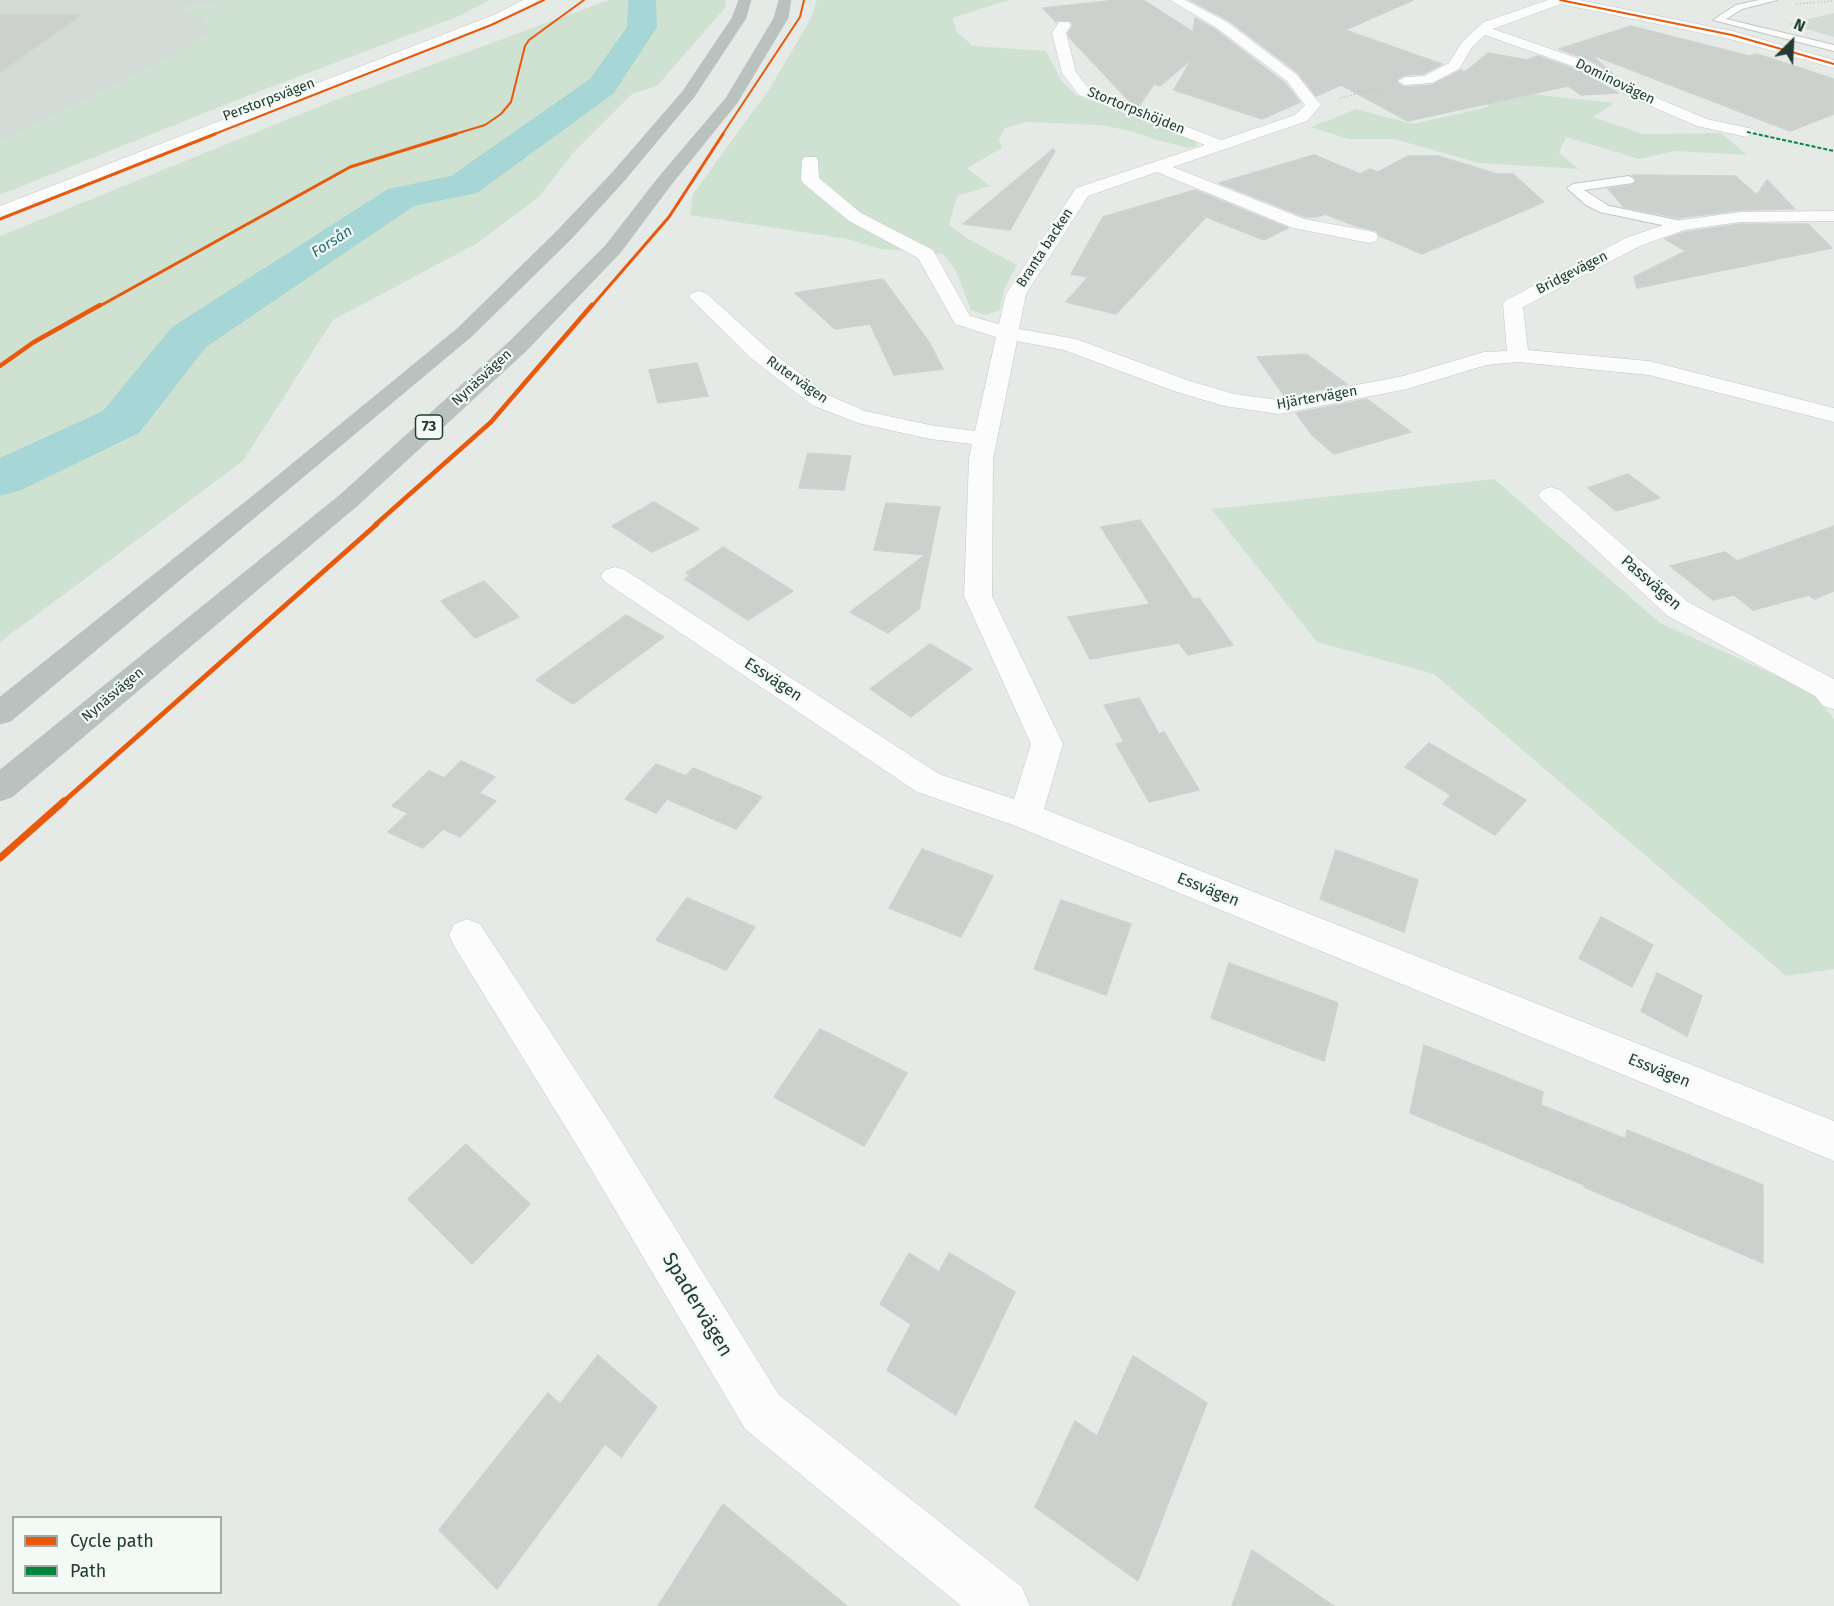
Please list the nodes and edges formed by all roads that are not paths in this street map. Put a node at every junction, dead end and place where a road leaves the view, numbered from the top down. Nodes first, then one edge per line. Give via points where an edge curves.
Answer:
1 (533, 0) edge
2 (746, 0) edge
3 (785, 0) edge
4 (1176, 0) edge
5 (1560, 0) edge
6 (1771, 0) edge
7 (1064, 25) dead end
8 (1483, 30) junction
9 (1834, 48) edge
10 (1834, 64) edge
11 (1405, 81) road end
12 (1747, 132) dead end
13 (1222, 146) junction
14 (810, 161) dead end
15 (1159, 166) junction
16 (1629, 180) dead end
17 (0, 212) edge
18 (1834, 216) edge
19 (1681, 225) junction
20 (1369, 237) dead end
21 (699, 297) dead end
22 (1007, 333) junction
23 (1518, 356) junction
24 (1834, 415) edge
25 (985, 439) junction
26 (1551, 495) dead end
27 (615, 576) dead end
28 (1831, 688) edge
29 (0, 713) edge
30 (0, 788) edge
31 (1025, 816) junction
32 (467, 935) dead end
33 (1834, 1141) edge
34 (1003, 1606) edge

1 - 17 street, Perstorpsvägen via 501,17
2 - 29 highway via 739,18 682,102 564,235 465,332
3 - 30 highway, Nynäsvägen / 73 via 781,18 732,100 613,249 518,346 349,500
4 - 13 street, Branta backen via 1222,25 1292,78 1313,105 1301,118
5 - 8 street
5 - 10 street via 1732,35
6 - 9 lane via 1739,7 1718,20
7 - 13 street, Stortorpshöjden via 1059,33 1069,73 1084,92
8 - 11 street via 1467,45 1454,66 1427,80
8 - 12 street, Dominovägen via 1586,66 1635,94 1703,123
13 - 15 street, Branta backen
14 - 22 street, Hjärtervägen via 810,180 855,217 926,254 962,320
15 - 20 street via 1299,224
15 - 22 street, Branta backen via 1082,192 1016,294
16 - 19 lane, Bridgevägen via 1573,188 1605,209
18 - 19 street, Bridgevägen via 1740,217
19 - 23 street, Bridgevägen via 1634,242 1513,304
21 - 25 street, Rutervägen via 760,354 820,400 858,416
22 - 23 street, Hjärtervägen via 1068,344 1232,401 1279,407 1407,382 1484,358
22 - 25 street, Branta backen
23 - 24 street, Hjärtervägen via 1649,368
25 - 31 street, Branta backen via 981,459 978,596 1047,744
26 - 28 street, Passvägen via 1678,609
27 - 31 street, Essvägen via 928,783
31 - 33 street, Essvägen
32 - 34 street, Spadervägen via 762,1412

